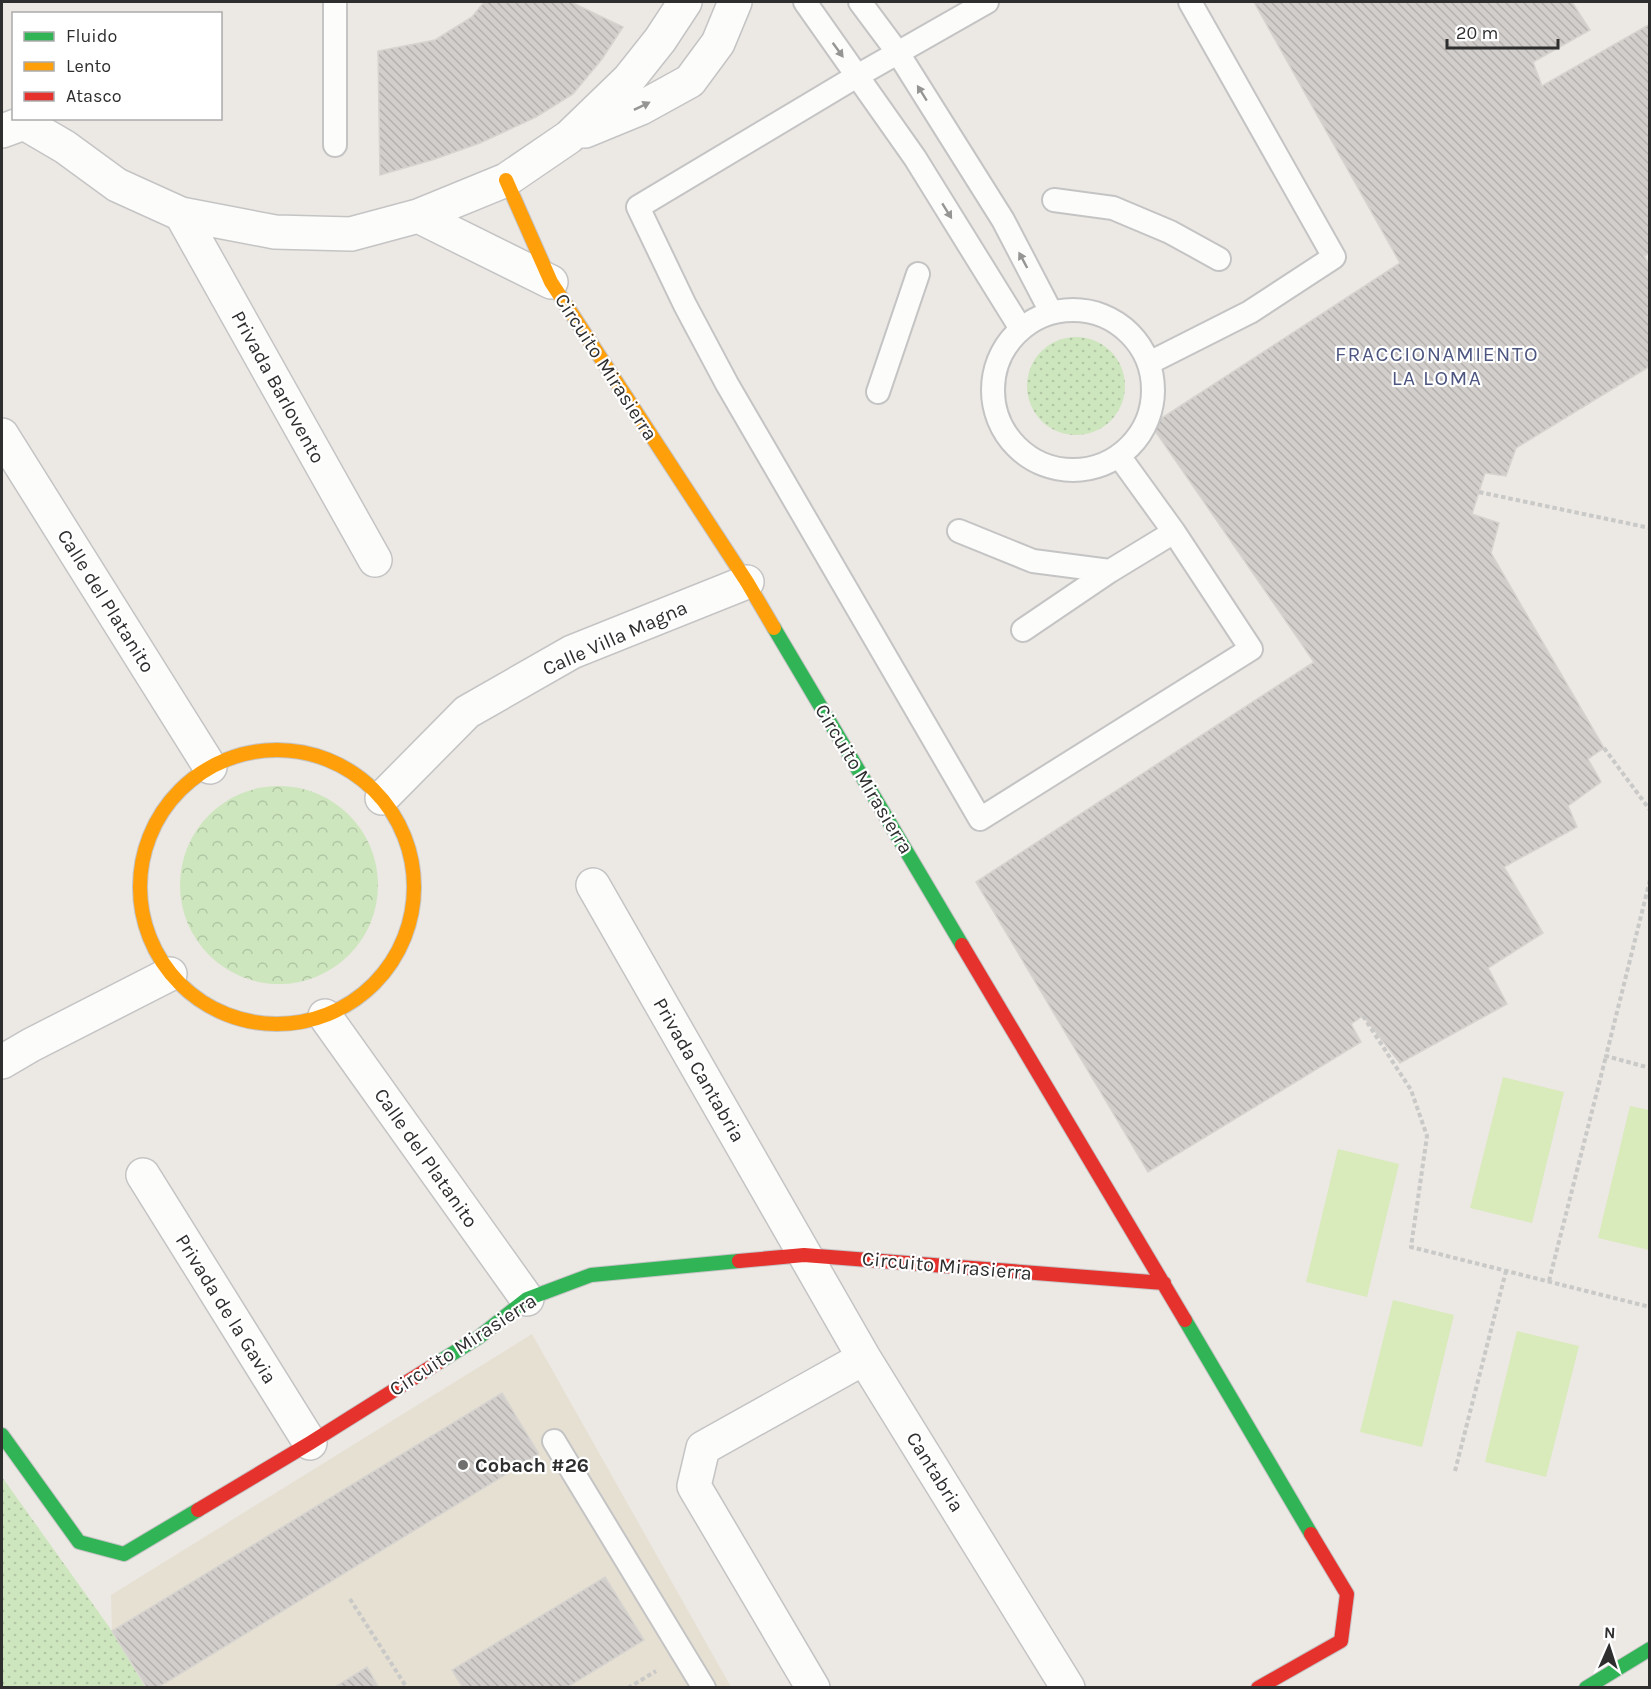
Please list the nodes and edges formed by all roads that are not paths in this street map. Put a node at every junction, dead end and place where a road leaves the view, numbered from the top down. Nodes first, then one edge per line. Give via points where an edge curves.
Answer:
1 (335, 2) edge
2 (685, 2) edge
3 (735, 2) edge
4 (805, 2) edge
5 (860, 2) edge
6 (987, 2) edge
7 (1190, 2) edge
8 (898, 53) junction
9 (857, 76) junction
10 (2, 131) edge
11 (569, 137) junction
12 (335, 145) dead end
13 (506, 180) junction
14 (1054, 200) dead end
15 (181, 214) junction
16 (418, 216) junction
17 (1219, 259) dead end
18 (918, 274) dead end
19 (551, 282) junction
20 (1051, 312) junction
21 (1021, 329) junction
22 (1149, 363) junction
23 (878, 392) dead end
24 (2, 435) edge
25 (1119, 456) junction
26 (959, 531) dead end
27 (1174, 531) junction
28 (375, 560) dead end
29 (1110, 571) junction
30 (747, 582) junction
31 (1023, 630) dead end
32 (210, 766) junction
33 (382, 798) junction
34 (593, 885) dead end
35 (170, 974) junction
36 (325, 1016) junction
37 (2, 1062) edge
38 (143, 1175) dead end
39 (804, 1255) junction
40 (1164, 1283) junction
41 (527, 1299) junction
42 (864, 1358) junction
43 (2, 1435) edge
44 (554, 1442) dead end
45 (310, 1443) junction
46 (1650, 1649) edge
47 (704, 1688) edge
48 (813, 1688) edge
49 (1068, 1688) edge
50 (1258, 1688) edge
51 (1586, 1688) edge

1 - 12 lane
2 - 11 street via 629,79
11 -> 3 street via 641,108 690,81 718,43
4 -> 9 lane
5 - 8 lane
6 - 8 lane
7 - 22 lane via 1334,257 1250,312
8 - 9 lane
20 -> 8 lane via 1003,220
9 -> 21 lane via 915,158
9 - 27 lane via 638,207 728,384 980,819 1251,649
10 - 15 street via 24,123 117,185
11 - 13 street
13 - 16 street
13 - 19 main road, Circuito Mirasierra
14 - 17 lane via 1113,208 1170,232
15 - 16 street via 274,231 351,234
15 - 28 street, Privada Barlovento
16 - 19 street, Circuito Mirasierra
18 - 23 lane
19 - 30 main road, Circuito Mirasierra
20 - 21 lane
20 - 22 lane via 1075,309 1099,313 1121,325 1138,342
21 - 25 lane via 1009,339 996,361 992,386 994,412 1005,435 1023,453 1046,466 1071,470 1095,467
22 - 25 lane via 1152,405 1134,442
24 - 32 street, Calle del Platanito
25 - 27 lane
26 - 29 lane via 1033,561
27 - 29 lane
29 - 31 lane
30 - 33 street, Calle Villa Magna via 572,652 467,712
30 - 40 main road, Circuito Mirasierra
32 - 33 main road via 255,751 302,752 346,768
32 - 35 main road via 178,791 154,823 141,861 140,901 144,920 150,940
33 - 36 main road via 405,836 415,879 410,923 392,963 362,995
34 - 39 street, Privada Cantabria
35 - 36 main road via 202,1002 241,1019 283,1024
35 - 37 street
36 - 41 street, Calle del Platanito
38 - 45 street, Privada de la Gavia
39 - 40 main road, Circuito Mirasierra
39 - 41 main road, Circuito Mirasierra via 591,1275
39 - 42 street, Cantabria
40 - 50 main road, Circuito Mirasierra via 1347,1594 1341,1641
41 - 45 main road, Circuito Mirasierra via 479,1337
42 - 48 street via 703,1448 694,1486
42 - 49 street, Cantabria
43 - 45 main road, Circuito Mirasierra via 79,1542 124,1554
44 - 47 lane
46 - 51 main road

